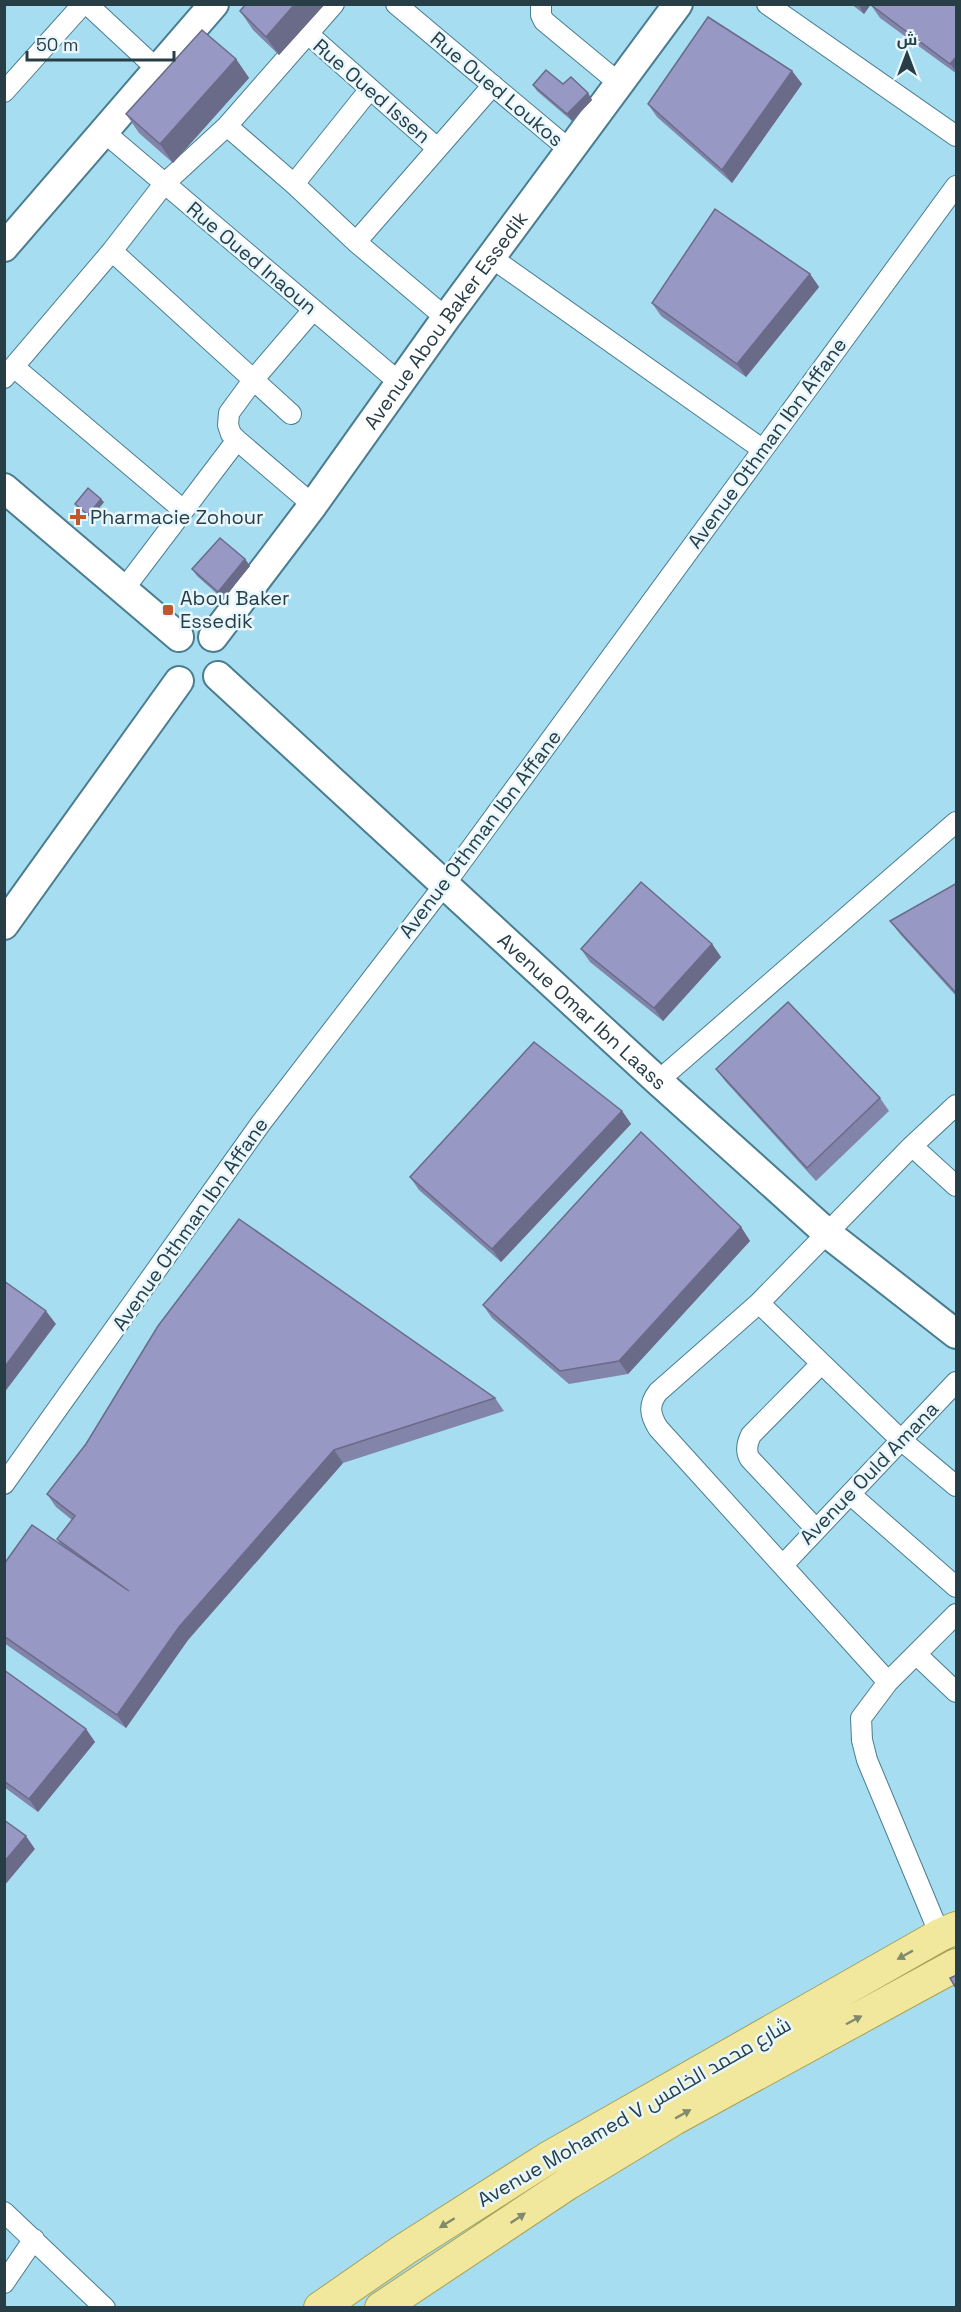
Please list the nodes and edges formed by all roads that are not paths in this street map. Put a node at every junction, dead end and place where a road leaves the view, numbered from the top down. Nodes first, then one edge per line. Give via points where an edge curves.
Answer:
1 (85, 4) edge
2 (214, 4) edge
3 (334, 4) edge
4 (396, 4) edge
5 (541, 4) edge
6 (678, 4) edge
7 (767, 4) edge
8 (307, 33) junction
9 (158, 70) junction
10 (620, 84) junction
11 (493, 85) junction
12 (370, 89) junction
13 (4, 92) edge
14 (227, 126) junction
15 (104, 132) junction
16 (957, 136) edge
17 (437, 148) junction
18 (571, 151) junction
19 (164, 184) junction
20 (294, 184) junction
21 (957, 186) edge
22 (356, 242) junction
23 (4, 247) edge
24 (112, 251) junction
25 (492, 258) junction
26 (313, 310) junction
27 (446, 318) junction
28 (9, 372) edge
29 (255, 379) junction
30 (400, 383) junction
31 (291, 414) dead end
32 (237, 440) junction
33 (762, 449) junction
34 (8, 498) edge
35 (313, 505) junction
36 (183, 510) junction
37 (124, 590) junction
38 (179, 637) junction
39 (213, 637) junction
40 (218, 676) junction
41 (179, 681) junction
42 (957, 822) edge
43 (445, 884) junction
44 (8, 914) edge
45 (658, 1081) junction
46 (957, 1106) edge
47 (912, 1146) junction
48 (957, 1186) edge
49 (827, 1233) junction
50 (759, 1303) junction
51 (957, 1334) edge
52 (821, 1364) junction
53 (957, 1382) edge
54 (901, 1440) junction
55 (4, 1484) edge
56 (957, 1486) edge
57 (850, 1495) junction
58 (816, 1529) junction
59 (783, 1565) junction
60 (957, 1587) edge
61 (957, 1614) edge
62 (916, 1654) junction
63 (888, 1682) junction
64 (957, 1692) edge
65 (948, 1932) edge
66 (957, 1965) edge
67 (4, 2212) edge
68 (34, 2239) junction
69 (4, 2283) edge
70 (105, 2307) edge
71 (320, 2307) edge
72 (381, 2307) edge

1 - 9 street
1 - 13 street
2 - 9 street
3 - 8 street
4 - 11 street, Rue Oued Loukos
5 - 10 street via 544,21
6 - 10 street, Avenue Abou Baker Essedik
7 - 16 street
8 - 12 street, Rue Oued Issen
8 - 14 street
9 - 15 street
10 - 18 street, Avenue Abou Baker Essedik
11 - 17 street
11 - 18 street, Rue Oued Loukos
12 - 17 street, Rue Oued Issen
12 - 20 street
14 - 19 street
14 - 20 street
15 - 19 street, Rue Oued Inaoun
15 - 23 street
17 - 22 street
18 - 25 street, Avenue Abou Baker Essedik
19 - 24 street
19 - 26 street, Rue Oued Inaoun
20 - 22 street
21 - 33 street, Avenue Othman Ibn Affane
22 - 27 street
24 - 28 street
24 - 29 street
25 - 27 street, Avenue Abou Baker Essedik
25 - 33 street
26 - 29 street
26 - 30 street, Rue Oued Inaoun
27 - 30 street, Avenue Abou Baker Essedik
28 - 36 street
29 - 31 street
29 - 32 street via 229,413 228,425
30 - 35 street, Avenue Abou Baker Essedik
32 - 35 street
32 - 36 street
33 - 43 street, Avenue Othman Ibn Affane
34 - 37 street
35 - 39 street, Avenue Abou Baker Essedik
36 - 37 street
37 - 38 street
38 - 39 street via 196,631
38 - 41 street via 168,659
39 - 40 street via 223,651 223,668
40 - 41 street via 196,687
40 - 43 street, Avenue Omar Ibn Laass
41 - 44 street
42 - 45 street
43 - 45 street, Avenue Omar Ibn Laass
43 - 55 street, Avenue Othman Ibn Affane via 261,1124
45 - 49 street, Avenue Omar Ibn Laass
46 - 47 street
47 - 48 street
47 - 49 street
49 - 50 street
49 - 51 street, Avenue Omar Ibn Laass
50 - 52 street
50 - 59 street via 658,1392 653,1398 651,1418
52 - 54 street
52 - 58 street via 751,1435 747,1448 750,1459
53 - 54 street, Avenue Ould Amana
54 - 56 street
54 - 57 street, Avenue Ould Amana
57 - 58 street, Avenue Ould Amana
57 - 60 street
58 - 59 street, Avenue Ould Amana
59 - 63 street
61 - 62 street
62 - 63 street
62 - 64 street
63 - 65 street via 861,1718 862,1740 867,1760
65 -> 71 main road, Avenue Mohamed V شارع محمد الخامس via 548,2158
72 -> 66 main road, Avenue Mohamed V شارع محمد الخامس via 567,2184 674,2119
67 - 68 street
68 - 69 street
68 - 70 street

